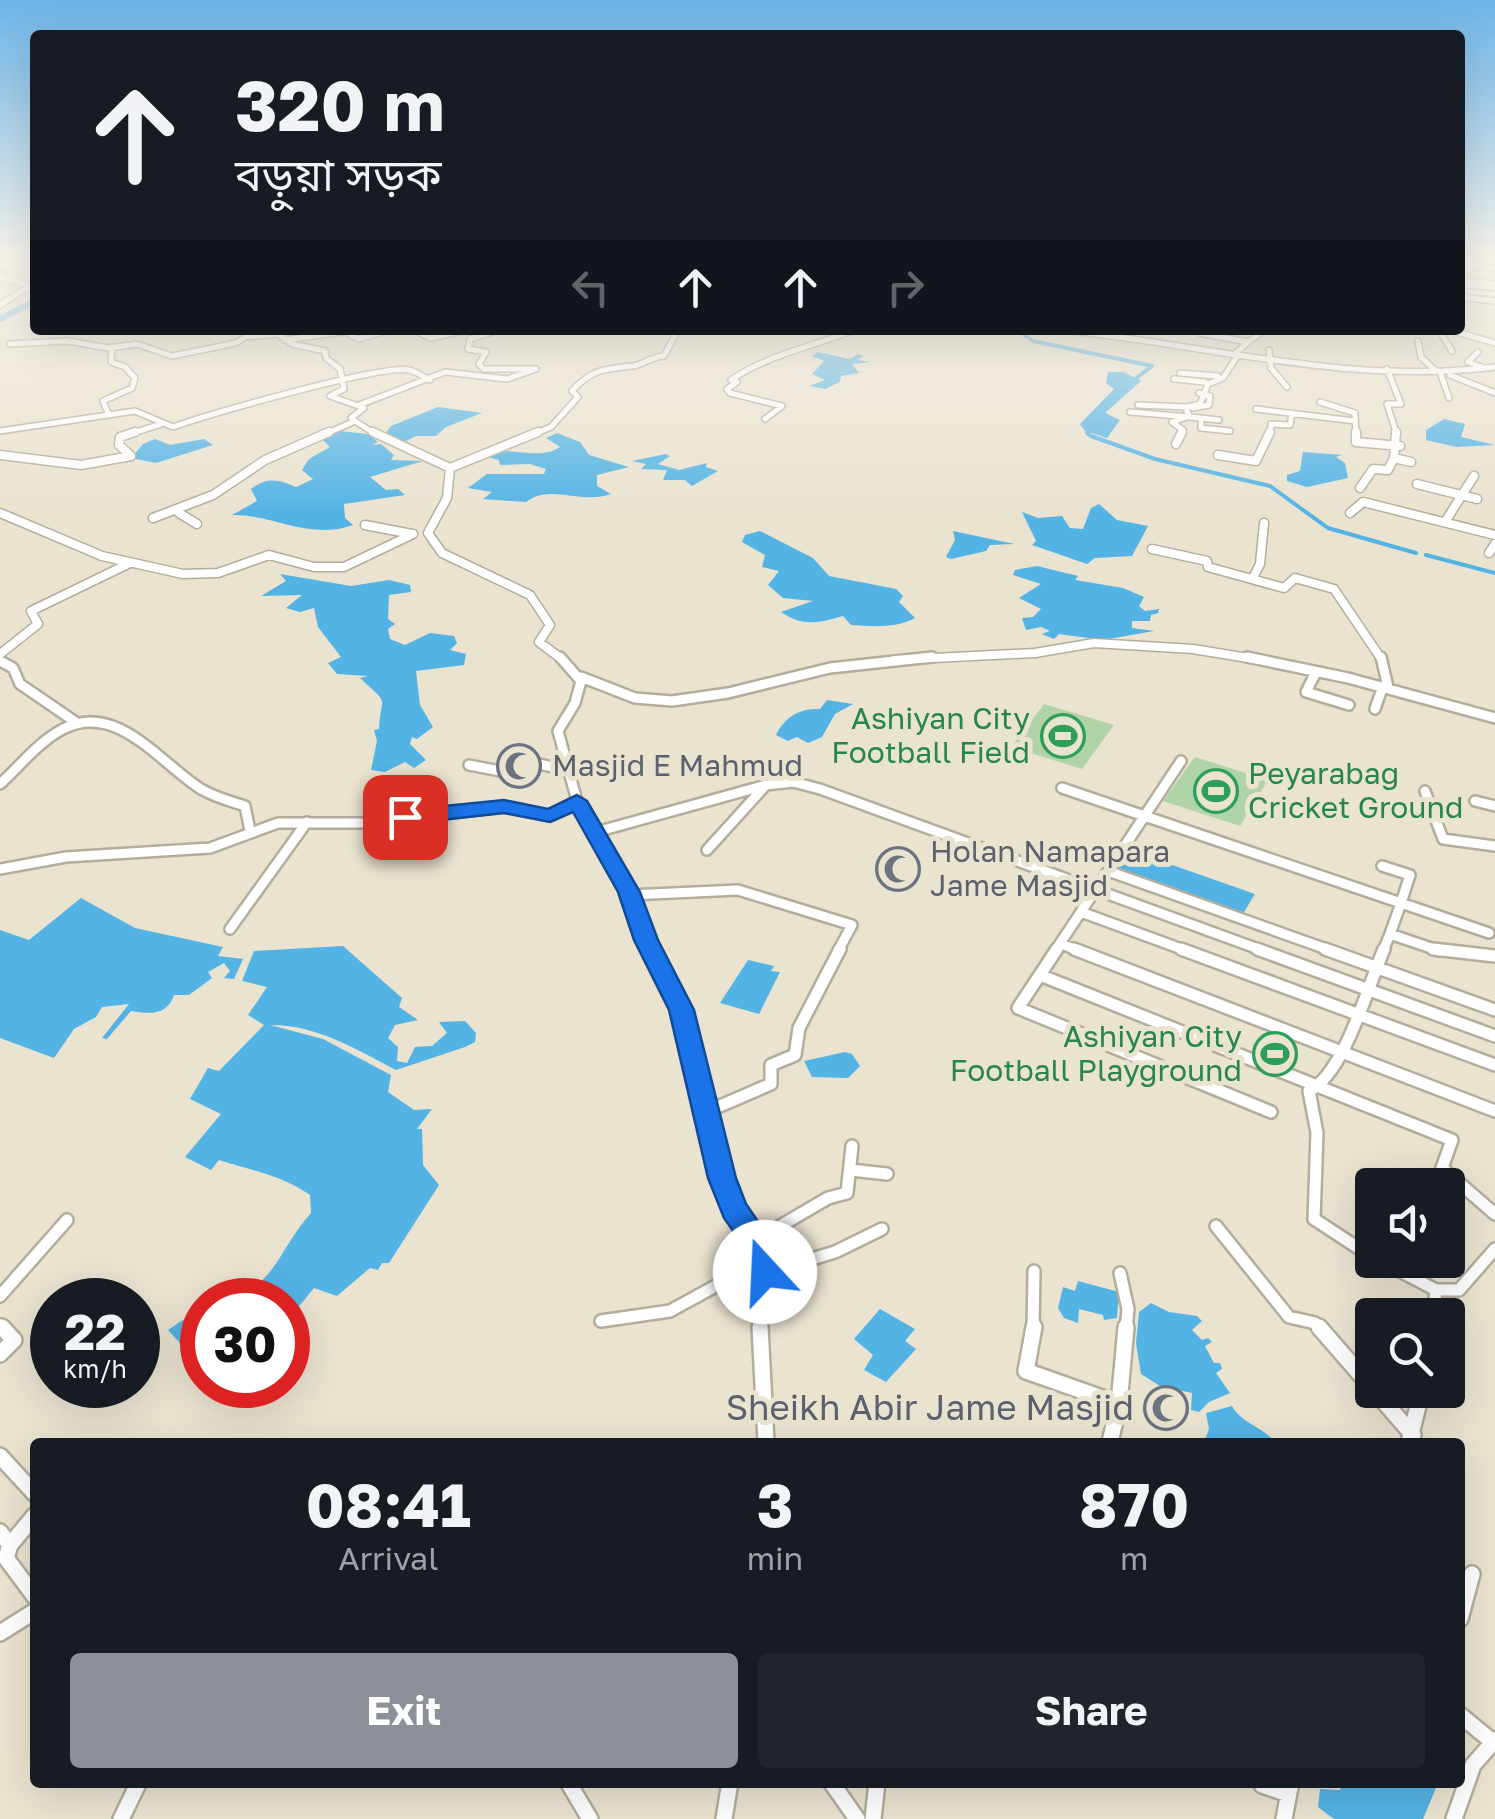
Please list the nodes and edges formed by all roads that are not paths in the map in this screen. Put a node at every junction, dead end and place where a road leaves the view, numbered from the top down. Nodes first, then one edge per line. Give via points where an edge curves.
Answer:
1 (117, 345) edge
2 (129, 345) edge
3 (231, 345) edge
4 (308, 345) edge
5 (469, 345) edge
6 (670, 345) edge
7 (817, 345) edge
8 (1194, 345) edge
9 (1245, 345) edge
10 (1418, 345) edge
11 (1448, 345) edge
12 (1269, 350) dead end
13 (1452, 351) dead end
14 (1478, 352) dead end
15 (1235, 354) junction
16 (1272, 364) junction
17 (1495, 367) edge
18 (1485, 369) junction
19 (1438, 371) junction
20 (1389, 372) junction
21 (1219, 374) junction
22 (430, 380) junction
23 (737, 382) junction
24 (746, 383) dead end
25 (1287, 387) dead end
26 (1495, 393) edge
27 (1202, 394) junction
28 (1449, 398) dead end
29 (1320, 402) dead end
30 (1138, 405) dead end
31 (358, 406) junction
32 (1191, 409) junction
33 (1130, 412) dead end
34 (108, 413) junction
35 (1292, 413) junction
36 (1310, 415) junction
37 (1201, 418) junction
38 (765, 419) dead end
39 (1219, 420) dead end
40 (355, 421) junction
41 (1355, 421) junction
42 (162, 424) junction
43 (0, 431) edge
44 (1230, 431) dead end
45 (1176, 444) dead end
46 (1400, 446) junction
47 (0, 454) edge
48 (1218, 455) dead end
49 (1394, 458) junction
50 (1411, 462) dead end
51 (450, 468) junction
52 (1474, 476) dead end
53 (1417, 484) dead end
54 (1360, 488) dead end
55 (1464, 496) junction
56 (1477, 499) dead end
57 (179, 513) junction
58 (1350, 513) dead end
59 (0, 514) edge
60 (153, 518) dead end
61 (1445, 522) junction
62 (1264, 523) dead end
63 (197, 524) dead end
64 (365, 525) dead end
65 (413, 534) junction
66 (428, 534) junction
67 (1495, 535) edge
68 (1495, 544) edge
69 (1152, 549) dead end
70 (1489, 553) dead end
71 (128, 564) junction
72 (1253, 578) junction
73 (0, 654) edge
74 (0, 661) edge
75 (1316, 672) junction
76 (581, 678) junction
77 (1421, 680) dead end
78 (1386, 686) junction
79 (1426, 695) junction
80 (1348, 705) dead end
81 (1375, 709) dead end
82 (1495, 718) edge
83 (77, 723) junction
84 (1181, 761) dead end
85 (469, 765) dead end
86 (566, 770) junction
87 (0, 784) edge
88 (766, 785) junction
89 (1062, 788) dead end
90 (1425, 791) dead end
91 (577, 801) junction
92 (1475, 802) dead end
93 (1495, 806) edge
94 (1144, 816) junction
95 (307, 822) junction
96 (250, 831) junction
97 (596, 832) junction
98 (1495, 846) edge
99 (707, 850) dead end
100 (1382, 866) dead end
101 (0, 869) edge
102 (1108, 871) junction
103 (1097, 889) junction
104 (630, 895) junction
105 (1401, 903) junction
106 (1081, 912) junction
107 (230, 928) dead end
108 (1390, 934) junction
109 (1489, 934) dead end
110 (1061, 944) junction
111 (1495, 956) edge
112 (1375, 967) junction
113 (1040, 975) junction
114 (1366, 988) junction
115 (1495, 1010) edge
116 (1355, 1013) junction
117 (1495, 1036) edge
118 (1342, 1050) junction
119 (1495, 1065) edge
120 (1322, 1084) junction
121 (1495, 1110) edge
122 (706, 1112) junction
123 (1271, 1112) dead end
124 (852, 1146) dead end
125 (851, 1170) junction
126 (886, 1174) dead end
127 (1495, 1214) edge
128 (67, 1220) dead end
129 (1216, 1226) dead end
130 (882, 1229) dead end
131 (758, 1239) junction
132 (1355, 1245) edge
133 (1495, 1248) edge
134 (765, 1266) junction
135 (1034, 1271) dead end
136 (1120, 1273) dead end
137 (1413, 1278) edge
138 (1436, 1290) junction
139 (0, 1296) edge
140 (1435, 1298) edge
141 (601, 1321) dead end
142 (0, 1324) edge
143 (0, 1354) edge
144 (1119, 1404) junction
145 (1418, 1408) edge
146 (766, 1438) edge
147 (1111, 1438) edge
148 (1410, 1438) edge
149 (1411, 1438) edge
150 (0, 1456) edge
151 (30, 1489) edge
152 (30, 1519) edge
153 (5, 1539) edge
154 (1472, 1574) dead end
155 (30, 1590) edge
156 (1465, 1601) edge
157 (30, 1614) edge
158 (0, 1632) edge
159 (1465, 1718) edge
160 (1494, 1741) edge
161 (135, 1788) edge
162 (572, 1788) edge
163 (729, 1788) edge
164 (835, 1788) edge
165 (876, 1788) edge
166 (1289, 1788) edge
167 (1465, 1788) edge
168 (1465, 1788) edge
169 (122, 1819) edge
170 (590, 1819) edge
171 (724, 1819) edge
172 (857, 1819) edge
173 (873, 1819) edge
174 (1284, 1819) edge
175 (1454, 1819) edge

1 - 34 street via 111,362 135,378 132,388 103,401
2 - 3 street via 172,356
4 - 31 street via 326,351 340,369 344,389 330,396
5 - 22 street via 486,352 479,364 484,369 536,368 507,379 456,372
6 - 51 street via 664,356 637,366 611,363 585,374 559,422
7 - 23 street via 762,358 732,380
8 - 15 street
9 - 15 street
10 - 19 street via 1420,357
11 - 13 street
12 - 16 street
14 - 18 street via 1468,362
15 - 16 street
15 - 21 street
16 - 20 street
16 - 25 street
17 - 18 street
18 - 19 street
19 - 20 street
19 - 26 street
19 - 28 street
20 - 46 street via 1401,404 1389,403 1387,411 1398,425
21 - 21 street via 1177,376
21 - 27 street
21 - 27 street
22 - 31 street
22 - 42 street via 407,369 173,427
23 - 24 street
23 - 38 street via 726,390 782,406
27 - 32 street
27 - 32 street via 1210,396 1208,407
29 - 41 street via 1352,412
30 - 32 street
31 - 40 street via 364,408
32 - 33 street
32 - 37 street
32 - 45 street via 1172,422 1183,430
34 - 42 street via 135,411
34 - 43 street
35 - 36 street
35 - 36 street via 1256,406 1308,408
35 - 48 street via 1290,425 1271,424 1256,460
36 - 41 street
37 - 39 street
37 - 44 street via 1201,428
40 - 51 street
40 - 57 street via 266,460 256,472
41 - 46 street via 1356,442
42 - 47 street via 120,437 131,456 99,466
46 - 49 street
49 - 50 street
49 - 54 street via 1388,470 1373,468
51 - 66 street via 447,498
52 - 55 street
53 - 55 street
55 - 56 street
55 - 61 street
57 - 60 street
57 - 63 street
58 - 61 street via 1363,502
59 - 71 street
61 - 67 street
62 - 72 street
64 - 65 street
65 - 66 street
65 - 71 street via 343,571 314,570 270,555 208,574
66 - 76 street via 442,553 530,595 549,622 538,642 573,664
68 - 70 street
69 - 72 street
71 - 73 street via 30,611 38,624
72 - 78 street via 1284,588 1295,578 1334,589 1380,656
74 - 83 street via 13,668 20,684
75 - 76 street via 1158,646 1090,643 868,663 756,688 650,701
75 - 78 street
75 - 80 street via 1306,692
76 - 86 street via 578,698 558,732
77 - 79 street
78 - 79 street
78 - 81 street
79 - 82 street
83 - 87 street via 40,745
83 - 96 street via 133,736 202,790 246,806
84 - 94 street
85 - 86 street via 500,771 520,760
86 - 91 street
88 - 97 street
88 - 99 street
88 - 103 street via 820,789
89 - 94 street
90 - 98 street via 1444,839
91 - 95 street via 550,816 504,806 364,824
91 - 97 street
92 - 93 street
94 - 102 street
94 - 105 street
95 - 96 street
95 - 107 street
96 - 101 street via 219,847
97 - 104 street
100 - 105 street via 1410,875
102 - 103 street
102 - 112 street
103 - 106 street
103 - 114 street
104 - 122 street via 689,1028
104 - 122 street via 738,890 852,924 799,1028 795,1055 771,1065 770,1084
105 - 108 street
105 - 109 street
106 - 110 street
106 - 116 street
108 - 111 street via 1445,953
108 - 112 street
110 - 113 street
110 - 118 street
112 - 114 street
112 - 115 street
113 - 120 street
113 - 123 street via 1021,1010
114 - 116 street
114 - 117 street
116 - 118 street
116 - 119 street
118 - 120 street
118 - 121 street
120 - 127 street via 1452,1140 1442,1168
120 - 132 street via 1308,1100 1317,1133 1314,1219
122 - 131 street via 730,1202
124 - 125 street
125 - 126 street
125 - 131 street via 847,1193
128 - 139 street
129 - 148 street via 1289,1317 1315,1323
130 - 134 street via 835,1252
131 - 134 street
133 - 138 street via 1458,1290
134 - 141 street via 670,1311
134 - 146 street via 759,1309
135 - 144 street via 1026,1371
136 - 144 street via 1128,1309
137 - 138 street
138 - 140 street
142 - 143 street via 14,1340
144 - 147 street
145 - 149 street
150 - 151 street
152 - 153 street
153 - 155 street via 6,1558
154 - 156 street
157 - 158 street
159 - 160 street
160 - 167 street via 1473,1765
161 - 169 street
162 - 170 street
163 - 171 street
164 - 172 street
165 - 173 street
166 - 174 street
168 - 175 street

